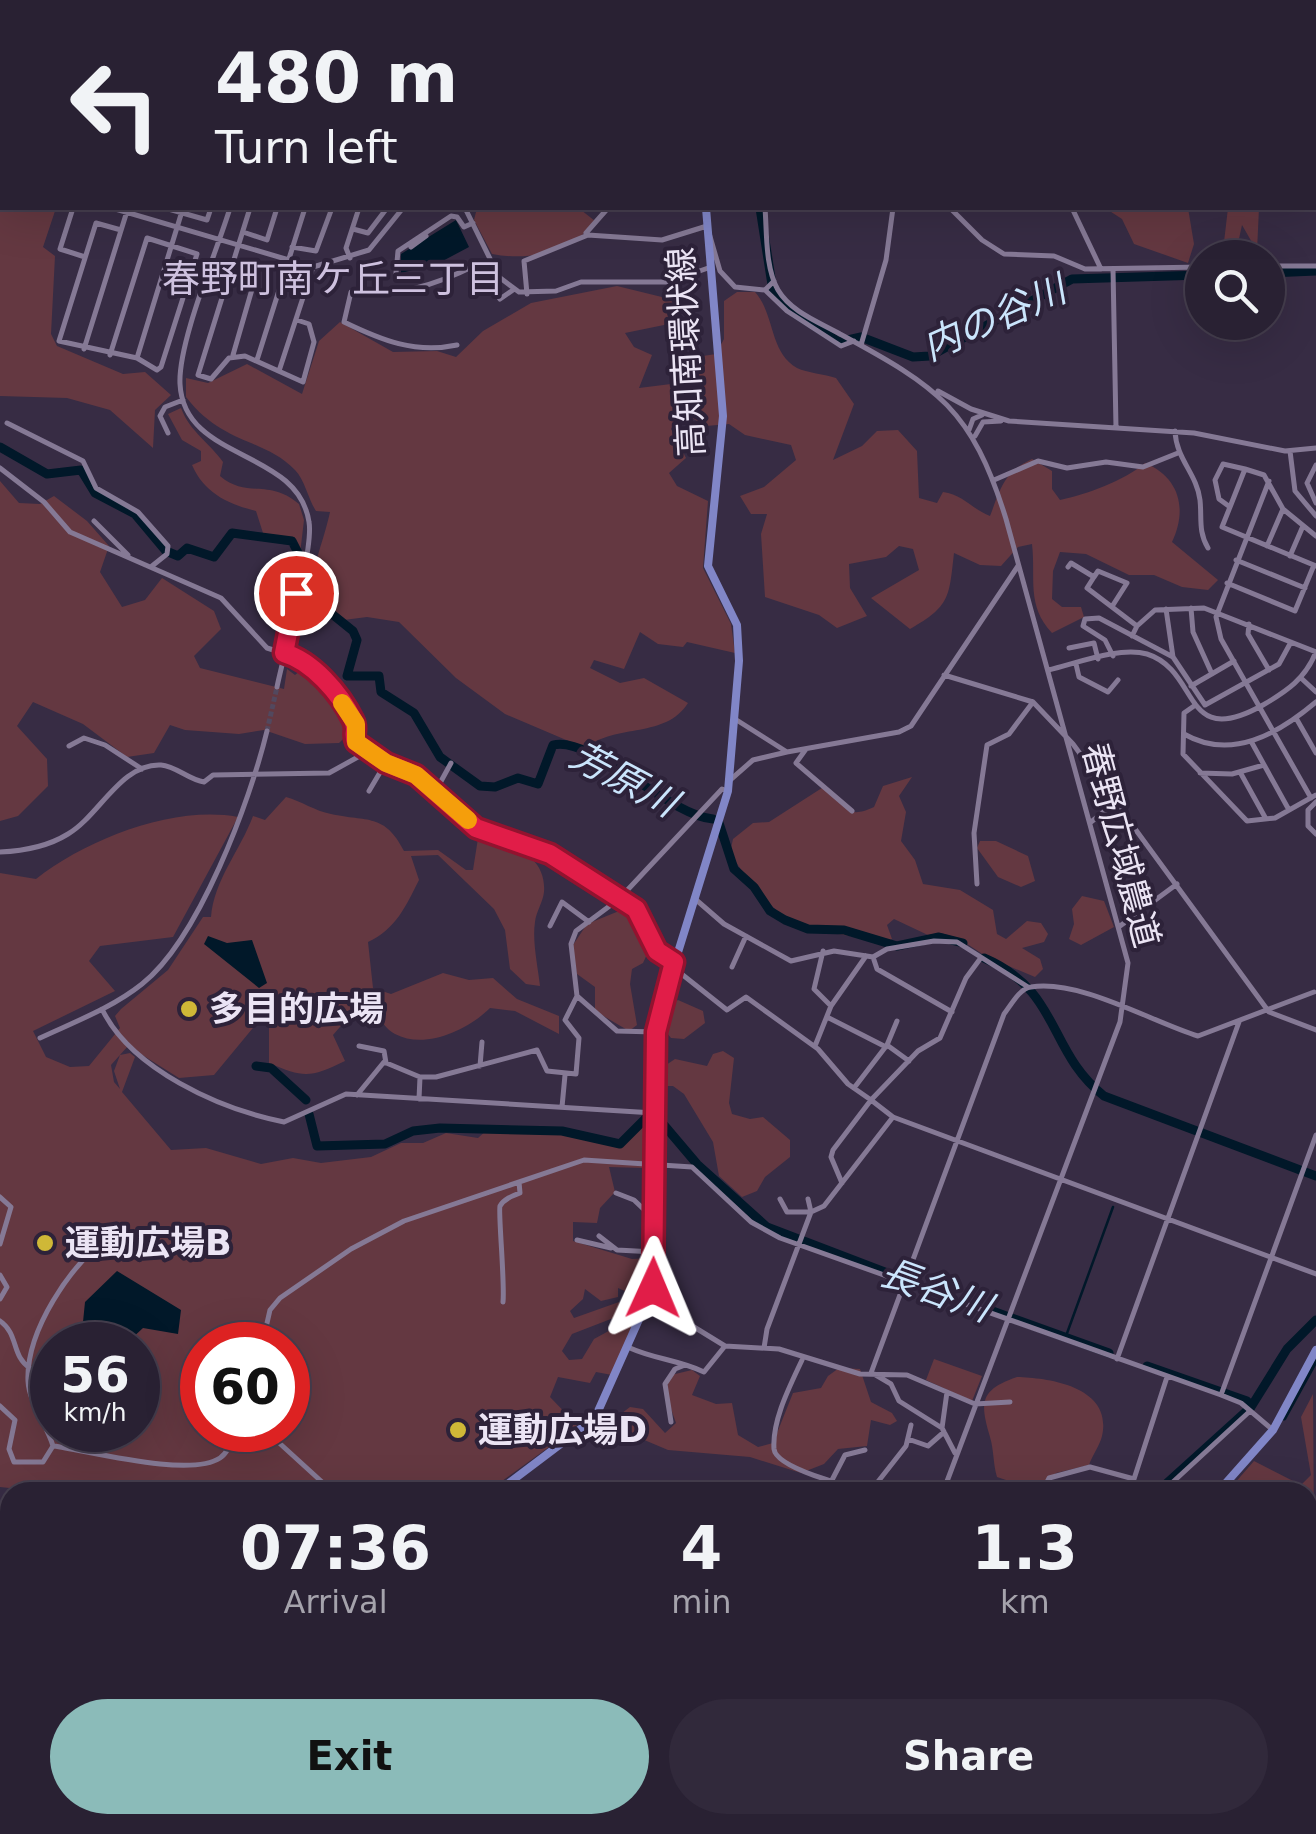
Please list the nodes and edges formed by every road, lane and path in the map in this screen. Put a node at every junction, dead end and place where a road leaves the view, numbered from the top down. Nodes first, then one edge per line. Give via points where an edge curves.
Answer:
1 (72, 210) edge
2 (128, 210) edge
3 (183, 210) edge
4 (210, 210) edge
5 (229, 210) edge
6 (249, 210) edge
7 (276, 210) edge
8 (303, 210) edge
9 (331, 210) edge
10 (358, 210) edge
11 (385, 210) edge
12 (402, 210) edge
13 (466, 210) edge
14 (606, 210) edge
15 (706, 210) edge
16 (764, 210) edge
17 (892, 210) edge
18 (952, 210) edge
19 (1073, 210) edge
20 (447, 219) junction
21 (473, 223) junction
22 (707, 226) junction
23 (177, 227) junction
24 (352, 229) junction
25 (121, 230) junction
26 (243, 232) junction
27 (584, 236) junction
28 (220, 241) junction
29 (171, 246) junction
30 (238, 246) junction
31 (292, 247) junction
32 (411, 248) dead end
33 (85, 257) junction
34 (350, 258) junction
35 (288, 262) junction
36 (233, 264) junction
37 (1285, 266) edge
38 (1316, 266) edge
39 (312, 267) junction
40 (711, 267) junction
41 (1185, 268) edge
42 (1101, 269) junction
43 (1113, 270) junction
44 (396, 273) dead end
45 (769, 284) junction
46 (513, 290) junction
47 (527, 294) junction
48 (297, 320) junction
49 (863, 340) junction
50 (854, 341) junction
51 (457, 346) dead end
52 (84, 349) junction
53 (110, 355) junction
54 (233, 356) junction
55 (137, 358) junction
56 (257, 360) junction
57 (280, 371) junction
58 (931, 387) junction
59 (183, 400) junction
60 (984, 414) junction
61 (1008, 421) junction
62 (6, 423) dead end
63 (1116, 428) junction
64 (969, 430) junction
65 (1175, 431) junction
66 (168, 433) dead end
67 (975, 438) junction
68 (1316, 448) edge
69 (1290, 451) junction
70 (1178, 453) junction
71 (1316, 466) edge
72 (0, 468) edge
73 (1245, 469) junction
74 (994, 480) junction
75 (1269, 482) junction
76 (1316, 503) edge
77 (1230, 506) junction
78 (1284, 508) junction
79 (1316, 516) edge
80 (94, 521) dead end
81 (1303, 525) junction
82 (1316, 536) edge
83 (1245, 537) junction
84 (1267, 546) junction
85 (1208, 548) dead end
86 (1290, 556) junction
87 (131, 558) junction
88 (1236, 560) junction
89 (152, 566) junction
90 (1018, 566) junction
91 (1315, 566) edge
92 (1068, 567) dead end
93 (1094, 577) junction
94 (1227, 583) junction
95 (1305, 588) junction
96 (1112, 605) junction
97 (1191, 608) junction
98 (1166, 609) junction
99 (1216, 611) junction
100 (1249, 624) junction
101 (1137, 626) junction
102 (1132, 636) junction
103 (1291, 642) junction
104 (1069, 648) dead end
105 (1316, 652) edge
106 (284, 653) junction
107 (1113, 656) junction
108 (1173, 657) junction
109 (1098, 660) junction
110 (1234, 661) junction
111 (1076, 664) junction
112 (1048, 670) junction
113 (1269, 670) junction
114 (1212, 674) junction
115 (944, 676) junction
116 (1301, 678) junction
117 (1118, 680) dead end
118 (1247, 683) junction
119 (278, 686) tunnel mouth
120 (1191, 686) junction
121 (1316, 692) edge
122 (1033, 702) junction
123 (1316, 702) edge
124 (1194, 706) junction
125 (1260, 707) junction
126 (1296, 718) junction
127 (735, 719) junction
128 (1273, 730) junction
129 (268, 731) tunnel mouth
130 (1183, 733) junction
131 (1316, 734) edge
132 (1308, 739) junction
133 (1068, 740) junction
134 (1252, 742) junction
135 (69, 746) dead end
136 (808, 747) junction
137 (367, 752) junction
138 (787, 752) junction
139 (1316, 753) edge
140 (386, 763) junction
141 (449, 764) dead end
142 (1264, 764) junction
143 (142, 769) junction
144 (1240, 772) junction
145 (1200, 773) junction
146 (257, 774) junction
147 (728, 786) junction
148 (369, 791) dead end
149 (434, 794) junction
150 (1314, 799) edge
151 (1116, 803) junction
152 (1290, 810) junction
153 (852, 811) dead end
154 (1266, 820) junction
155 (1090, 822) junction
156 (1316, 834) edge
157 (0, 852) edge
158 (977, 884) dead end
159 (1177, 884) junction
160 (694, 898) junction
161 (617, 899) junction
162 (589, 922) junction
163 (550, 926) dead end
164 (1120, 926) junction
165 (746, 936) junction
166 (823, 952) junction
167 (869, 957) junction
168 (980, 959) junction
169 (673, 965) junction
170 (732, 967) dead end
171 (1030, 987) junction
172 (1314, 992) edge
173 (577, 996) junction
174 (1125, 1005) junction
175 (832, 1006) junction
176 (102, 1009) junction
177 (952, 1012) junction
178 (1269, 1012) junction
179 (827, 1017) junction
180 (1240, 1019) junction
181 (896, 1021) dead end
182 (1316, 1030) edge
183 (656, 1032) junction
184 (40, 1038) dead end
185 (482, 1042) dead end
186 (359, 1046) dead end
187 (815, 1046) junction
188 (886, 1046) junction
189 (909, 1061) junction
190 (386, 1062) junction
191 (480, 1066) junction
192 (565, 1076) junction
193 (420, 1077) junction
194 (854, 1088) junction
195 (357, 1094) junction
196 (419, 1099) junction
197 (870, 1100) junction
198 (562, 1107) junction
199 (654, 1113) junction
200 (893, 1118) junction
201 (1316, 1135) edge
202 (957, 1141) junction
203 (654, 1162) junction
204 (1060, 1180) junction
205 (518, 1181) junction
206 (842, 1183) junction
207 (616, 1192) dead end
208 (0, 1198) edge
209 (780, 1198) dead end
210 (808, 1199) dead end
211 (811, 1212) junction
212 (654, 1219) junction
213 (1168, 1219) junction
214 (599, 1236) dead end
215 (109, 1237) dead end
216 (577, 1240) dead end
217 (800, 1242) junction
218 (0, 1244) edge
219 (611, 1248) junction
220 (654, 1252) junction
221 (1272, 1257) junction
222 (1316, 1274) edge
223 (0, 1275) edge
224 (904, 1281) junction
225 (0, 1299) edge
226 (650, 1300) junction
227 (502, 1302) dead end
228 (0, 1321) edge
229 (1006, 1321) junction
230 (45, 1322) edge
231 (267, 1322) edge
232 (725, 1346) junction
233 (630, 1348) junction
234 (764, 1348) junction
235 (1316, 1350) edge
236 (1117, 1359) junction
237 (802, 1360) junction
238 (688, 1364) junction
239 (30, 1368) edge
240 (871, 1374) junction
241 (1167, 1377) junction
242 (947, 1392) junction
243 (1222, 1393) junction
244 (1010, 1402) dead end
245 (975, 1404) junction
246 (0, 1406) edge
247 (1247, 1409) junction
248 (671, 1422) dead end
249 (911, 1425) dead end
250 (943, 1430) junction
251 (1272, 1430) junction
252 (908, 1439) junction
253 (865, 1450) dead end
254 (49, 1452) edge
255 (81, 1452) edge
256 (226, 1452) edge
257 (289, 1452) edge
258 (956, 1456) junction
259 (832, 1480) junction
260 (322, 1482) edge
261 (510, 1482) edge
262 (839, 1482) edge
263 (877, 1482) edge
264 (947, 1482) edge
265 (1047, 1482) edge
266 (1172, 1482) edge
267 (1227, 1482) edge
268 (220, 1834) edge
269 (247, 1834) edge

1 - 33 street via 60,249
2 - 23 street
2 - 25 street
3 - 4 street via 207,220
3 - 23 street
5 - 28 street
6 - 26 street
7 - 26 street via 267,240
8 - 31 street
9 - 31 street via 316,251
10 - 24 street
11 - 24 street via 368,233
12 - 34 street via 381,240
13 - 21 street
14 - 27 street
15 - 22 main road, 高知南環状線
16 - 45 street
17 - 49 street via 886,260
18 - 42 street via 1004,254 1054,256
19 - 42 street
20 - 21 street via 457,217 464,227
20 - 32 street
20 - 44 street via 398,251
21 - 46 street via 499,277
22 - 27 street via 662,240
22 - 40 main road, 高知南環状線
22 - 45 street via 720,270 735,287
23 - 28 street
23 - 29 street
24 - 34 street
25 - 33 street via 96,223
25 - 52 street
26 - 30 street
27 - 47 street via 524,261
28 - 30 street
28 - 59 street via 184,356
29 - 53 street via 147,238
29 - 55 street
29 - 55 street via 197,254 161,367
30 - 35 street
30 - 36 street
31 - 35 street
33 - 52 street via 59,341
34 - 39 street
35 - 39 street
35 - 56 street
36 - 54 street via 257,272
36 - 54 street via 198,374 211,379
37 - 38 street
39 - 48 street
40 - 47 street via 668,282 580,282
40 - 127 main road, 高知南環状線 via 723,438 708,566 740,641
41 - 43 street
42 - 43 street
43 - 63 street
45 - 50 street, 春野広域農道 via 796,309
45 - 50 street via 831,341
46 - 47 street
46 - 51 street via 500,300 476,265 442,282 380,296 351,292 344,322 400,346
48 - 57 street
48 - 57 street via 309,324 314,342 303,382
49 - 50 street, 春野広域農道
49 - 58 street, 春野広域農道
52 - 53 street
53 - 55 street
54 - 56 street
56 - 57 street
58 - 60 street, 春野広域農道
58 - 64 street, 春野広域農道
59 - 66 street via 165,406 160,416
59 - 106 street via 203,432 277,473 298,494 309,520
60 - 61 street, 春野広域農道
60 - 64 street
61 - 63 street, 春野広域農道
61 - 67 street via 983,422
62 - 89 street via 83,460 96,488 138,512 167,552
63 - 65 street, 春野広域農道
64 - 67 street, 春野広域農道
65 - 69 street, 春野広域農道
65 - 70 street
67 - 74 street, 春野広域農道
68 - 69 street, 春野広域農道
69 - 79 street via 1296,491
70 - 74 street via 1143,467 1106,462 1067,468 1038,461
70 - 85 street via 1194,478
71 - 76 street via 1307,482
72 - 87 street via 70,532
73 - 75 street
73 - 77 street
73 - 77 street via 1222,464 1215,480 1219,500
74 - 90 street, 春野広域農道
75 - 78 street
75 - 83 street
77 - 83 street via 1222,527
78 - 81 street
78 - 84 street
80 - 87 street
81 - 82 street
81 - 86 street
83 - 84 street
83 - 88 street
84 - 86 street
86 - 91 street
87 - 89 street
88 - 94 street
88 - 95 street
89 - 106 street via 221,598 267,648
90 - 112 street, 春野広域農道
90 - 115 street
91 - 95 street
92 - 93 street
93 - 96 street via 1087,588
93 - 96 street via 1098,571 1127,583
94 - 95 street via 1295,611
94 - 99 street
96 - 101 street
97 - 98 street
97 - 99 street
97 - 114 street via 1193,632
98 - 101 street
98 - 108 street
99 - 100 street
99 - 110 street
100 - 103 street
100 - 113 street
101 - 102 street
102 - 107 street via 1098,618 1085,619 1082,626 1105,640
102 - 108 street
103 - 105 street
103 - 113 street
104 - 109 street via 1094,643
105 - 116 street
106 - 119 street
106 - 137 street via 302,659 333,691
107 - 109 street
107 - 124 street via 1139,652 1158,659
108 - 120 street
109 - 111 street
110 - 114 street
110 - 118 street
111 - 112 street
111 - 117 street via 1080,678 1108,692
112 - 133 street, 春野広域農道
113 - 118 street
114 - 120 street
115 - 122 street
115 - 136 street via 911,726
116 - 121 street
116 - 125 street
118 - 120 street via 1205,706
118 - 125 street
122 - 133 street
122 - 158 street via 1009,734 987,745 974,834
123 - 126 street
124 - 125 street via 1228,720
124 - 130 street via 1184,713
125 - 128 street
126 - 128 street
126 - 132 street
127 - 138 street
127 - 147 main road, 高知南環状線
128 - 134 street
128 - 150 street
129 - 146 street
130 - 134 street via 1210,745
130 - 145 street via 1183,754
131 - 132 street
132 - 139 street
133 - 151 street
133 - 155 street, 春野広域農道
134 - 142 street
135 - 143 street via 94,741
136 - 138 street
136 - 153 street via 796,764
137 - 140 street
137 - 146 street via 329,773
138 - 147 street via 753,760
140 - 148 street
140 - 149 street via 416,775
141 - 149 street
142 - 144 street
142 - 152 street
143 - 146 street via 163,765 204,782 213,775
143 - 157 street via 69,834
144 - 145 street
144 - 154 street
145 - 154 street via 1247,821
146 - 176 street via 234,836 171,951 143,984
147 - 160 main road, 高知南環状線
147 - 161 street
149 - 161 street via 476,828 550,854
150 - 152 street
150 - 156 street via 1308,826
151 - 155 street
151 - 159 street
152 - 154 street
155 - 164 street, 春野広域農道
159 - 164 street
159 - 178 street
160 - 165 street
160 - 169 main road, 高知南環状線
161 - 162 street
161 - 169 street via 639,913 657,951
162 - 163 street via 562,902
162 - 173 street via 570,944
164 - 174 street, 春野広域農道 via 1128,963
165 - 166 street via 791,962
165 - 170 street
166 - 167 street
166 - 175 street via 814,989
167 - 168 street via 945,940
167 - 175 street
167 - 177 street via 877,970
168 - 171 street
168 - 177 street
169 - 183 main road, 高知南環状線
169 - 187 street via 728,1010 746,997
171 - 174 street
171 - 202 street via 1004,1014
172 - 178 street
173 - 183 street via 617,1031
173 - 192 street via 565,1020 580,1038 578,1068
174 - 180 street via 1198,1036
174 - 204 street, 春野広域農道
175 - 179 street
176 - 184 street
176 - 195 street via 131,1050 189,1089 254,1114 293,1122 320,1103
177 - 189 street via 940,1038
178 - 180 street
178 - 182 street
179 - 187 street
179 - 188 street
180 - 213 street
181 - 188 street
183 - 199 main road, 高知南環状線
185 - 191 street
186 - 190 street via 384,1050
187 - 194 street
188 - 189 street
188 - 194 street
189 - 197 street
190 - 193 street
190 - 195 street
191 - 192 street via 537,1050 547,1071
191 - 193 street
192 - 198 street
193 - 196 street
194 - 197 street
195 - 196 street
196 - 198 street
197 - 200 street
197 - 206 street via 833,1150
198 - 199 street
199 - 203 main road, 高知南環状線
200 - 202 street
200 - 206 street
201 - 221 street
202 - 204 street
202 - 224 street
203 - 205 street via 584,1160
203 - 212 main road, 高知南環状線
203 - 217 street via 698,1170 751,1222
204 - 213 street
204 - 229 street, 春野広域農道
205 - 227 street via 520,1193 498,1212 506,1268
205 - 231 street via 404,1221 351,1249 280,1298
206 - 211 street
207 - 212 street
208 - 218 street via 11,1207
209 - 211 street via 788,1212
210 - 211 street
211 - 217 street
212 - 220 main road, 高知南環状線
213 - 221 street
213 - 236 street
214 - 219 street
215 - 230 street via 53,1298
216 - 219 street
217 - 224 street
217 - 234 street
219 - 220 street
220 - 226 main road, 高知南環状線
221 - 222 street
221 - 243 street
223 - 225 street via 7,1287
224 - 229 street
224 - 240 street
226 - 232 street
226 - 233 main road, 高知南環状線
228 - 239 street via 12,1330 18,1358
229 - 236 street
229 - 245 street, 春野広域農道
232 - 234 street
232 - 238 street via 704,1372
233 - 238 street
233 - 261 main road, 高知南環状線 via 595,1418
234 - 237 street
235 - 251 main road
236 - 241 street
237 - 240 street
237 - 259 street via 773,1446 786,1464
238 - 248 street via 674,1368 665,1384
240 - 242 street via 906,1375
240 - 250 street
241 - 243 street
241 - 265 street via 1134,1479 1076,1467
242 - 245 street
242 - 250 street
243 - 247 street
244 - 245 street
245 - 258 street, 春野広域農道
246 - 254 street via 14,1420 14,1462 43,1462
247 - 251 street
247 - 266 street
249 - 252 street
250 - 252 street via 928,1446
250 - 258 street
251 - 267 main road
252 - 263 street
253 - 259 street via 846,1455
255 - 256 street via 138,1464 209,1462
257 - 260 street
258 - 264 street, 春野広域農道
259 - 262 street
268 - 269 street

